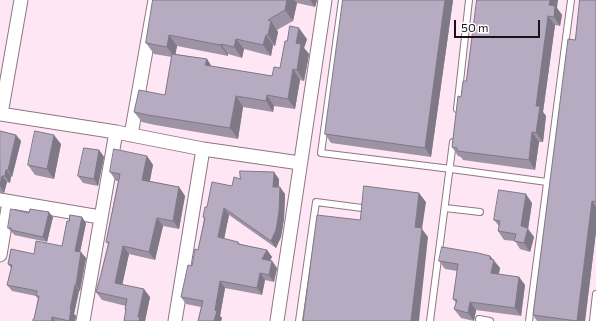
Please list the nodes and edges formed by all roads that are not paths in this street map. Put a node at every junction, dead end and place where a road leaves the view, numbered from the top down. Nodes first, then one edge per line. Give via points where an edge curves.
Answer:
1 (21, 0) edge
2 (155, 0) edge
3 (325, 0) edge
4 (342, 0) edge
5 (468, 0) edge
6 (571, 0) edge
7 (1, 114) edge
8 (456, 115) edge
9 (116, 132) junction
10 (131, 134) junction
11 (454, 138) edge
12 (203, 150) junction
13 (300, 163) junction
14 (451, 169) junction
15 (547, 182) junction
16 (4, 201) edge
17 (362, 208) edge
18 (445, 208) junction
19 (480, 212) dead end
20 (100, 217) junction
21 (0, 254) edge
22 (596, 294) edge
23 (479, 319) dead end
24 (83, 321) edge
25 (175, 321) edge
26 (277, 321) edge
27 (299, 321) edge
28 (430, 321) edge
29 (490, 321) edge
30 (529, 321) edge
31 (593, 321) edge

1 - 7 street
2 - 10 street
3 - 13 street
4 - 14 lane via 321,153
5 - 8 lane
6 - 15 lane
7 - 9 street
9 - 10 street
9 - 20 street
10 - 12 street
11 - 14 lane
12 - 13 street
12 - 25 street
13 - 26 street
14 - 15 lane
14 - 18 lane
15 - 30 lane
16 - 20 street
16 - 21 street
17 - 27 lane via 316,202
18 - 19 lane
18 - 28 lane
20 - 24 street
22 - 31 lane
23 - 29 lane

